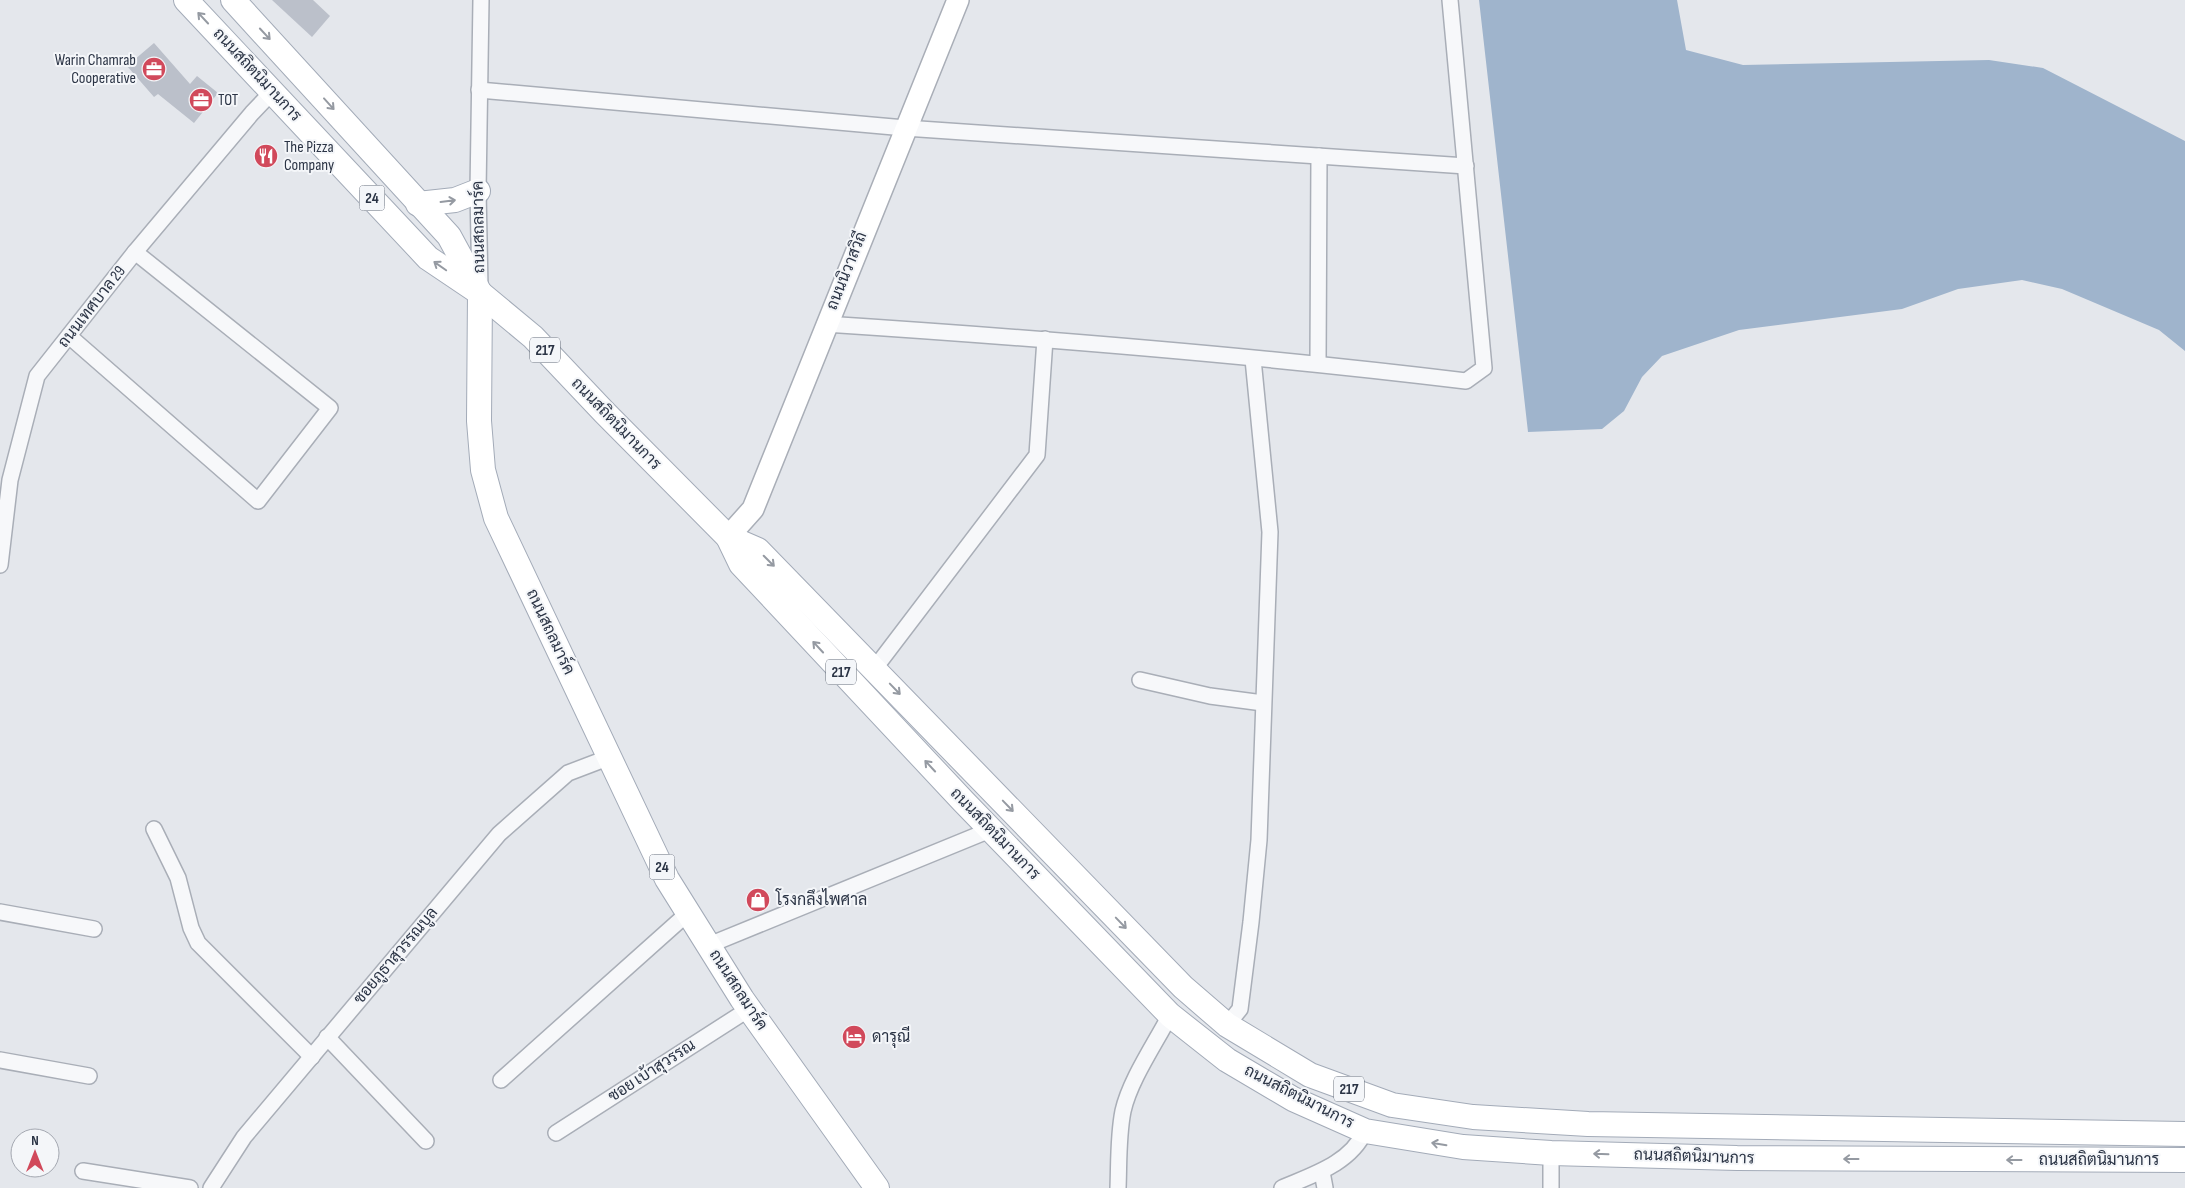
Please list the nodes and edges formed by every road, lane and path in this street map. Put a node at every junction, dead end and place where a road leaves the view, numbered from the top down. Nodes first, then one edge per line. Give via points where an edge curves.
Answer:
1 (186, 0) edge
2 (233, 0) edge
3 (481, 0) edge
4 (958, 0) edge
5 (1450, 0) edge
6 (297, 68) junction
7 (479, 90) junction
8 (272, 92) junction
9 (905, 128) junction
10 (1319, 156) junction
11 (1466, 166) junction
12 (478, 191) junction
13 (418, 204) junction
14 (135, 252) junction
15 (480, 293) junction
16 (826, 324) junction
17 (69, 336) junction
18 (1045, 339) junction
19 (1253, 359) junction
20 (1318, 363) junction
21 (728, 537) junction
22 (0, 565) edge
23 (875, 668) junction
24 (1140, 680) dead end
25 (1264, 704) junction
26 (610, 757) junction
27 (154, 829) dead end
28 (990, 830) junction
29 (0, 912) edge
30 (688, 913) junction
31 (94, 929) dead end
32 (709, 945) junction
33 (749, 1009) junction
34 (1170, 1015) junction
35 (1227, 1025) junction
36 (328, 1037) junction
37 (312, 1057) junction
38 (0, 1060) edge
39 (89, 1076) dead end
40 (501, 1080) dead end
41 (1880, 1128) junction
42 (1365, 1131) junction
43 (556, 1133) dead end
44 (2185, 1134) edge
45 (426, 1141) dead end
46 (1551, 1153) junction
47 (1879, 1160) junction
48 (2185, 1160) edge
49 (83, 1171) dead end
50 (1322, 1172) junction
51 (190, 1188) edge
52 (211, 1188) edge
53 (877, 1188) edge
54 (1118, 1188) edge
55 (1282, 1188) edge
56 (1325, 1188) edge
57 (1551, 1188) edge

8 -> 1 main road, ถนนสถิตนิมานการ / 24
2 -> 6 main road, ถนนสถิตนิมานการ / 24
3 - 7 street, ถนนสถลมาร์ค
4 - 9 main road, ถนนนิวาสวิถี
5 - 11 street
6 - 8 main road
6 -> 13 main road, ถนนสถิตนิมานการ / 24
7 - 9 street
7 - 12 street, ถนนสถลมาร์ค
8 - 14 street, ถนนเทศบาล 29
15 -> 8 main road, ถนนสถิตนิมานการ / 24 via 428,258
9 - 10 street
9 - 16 main road, ถนนนิวาสวิถี
10 - 11 street
10 - 20 street
11 - 20 street via 1484,368 1466,381
13 -> 12 main road via 455,200
12 - 15 street, ถนนสถลมาร์ค
13 - 15 main road, ถนนสถิตนิมานการ / 24 via 448,236
14 - 17 street, ถนนเทศบาล 29
14 - 17 street via 330,408 258,501
15 - 21 main road, ถนนสถิตนิมานการ / 217 via 533,337
15 - 26 main road, ถนนสถลมาร์ค / 24 via 479,421 483,470 496,518
16 - 18 street
16 - 21 main road, ถนนนิวาสวิถี via 753,508
17 - 22 street, ถนนเทศบาล 29 via 37,376 10,480
18 - 19 street
18 - 23 street via 1038,455
19 - 20 street
19 - 25 street via 1270,532
21 -> 23 main road, ถนนสถิตนิมานการ / 217 via 758,550
28 -> 21 main road, ถนนสถิตนิมานการ / 217 via 740,564
23 -> 35 main road, ถนนสถิตนิมานการ / 217 via 1183,987
24 - 25 street
25 - 35 street via 1259,840 1251,922 1240,1009
26 - 30 main road, ถนนสถลมาร์ค / 24 via 667,880
26 - 36 street, ซอยภูธาสุวรรณบูล via 568,773 499,834
27 - 37 street via 178,878 198,943
28 - 32 street
28 - 34 main road, ถนนสถิตนิมานการ / 217
29 - 31 street
30 - 32 main road, ถนนสถลมาร์ค / 24
30 - 40 street
32 - 33 main road, ถนนสถลมาร์ค / 24
33 - 43 street, ซอย เบ้าสุวรรณ
33 - 53 main road, ถนนสถลมาร์ค / 24
34 - 42 main road, ถนนสถิตนิมานการ / 217 via 1227,1060 1293,1099
34 - 54 street via 1123,1110
35 - 41 main road, ถนนสถิตนิมานการ / 217 via 1310,1075 1392,1105 1473,1117 1588,1124
36 - 37 street, ซอยภูธาสุวรรณบูล
36 - 45 street
37 - 52 street, ซอยภูธาสุวรรณบูล via 244,1137
38 - 39 street
41 - 44 main road, ถนนสถิตนิมานการ / 217
41 - 47 main road
46 -> 42 main road, ถนนสถิตนิมานการ / 217 via 1463,1147
42 - 50 street via 1359,1144
47 -> 46 main road, ถนนสถิตนิมานการ / 217
46 - 57 street
48 -> 47 main road, ถนนสถิตนิมานการ / 217
49 - 51 street
50 - 55 street
50 - 56 street

